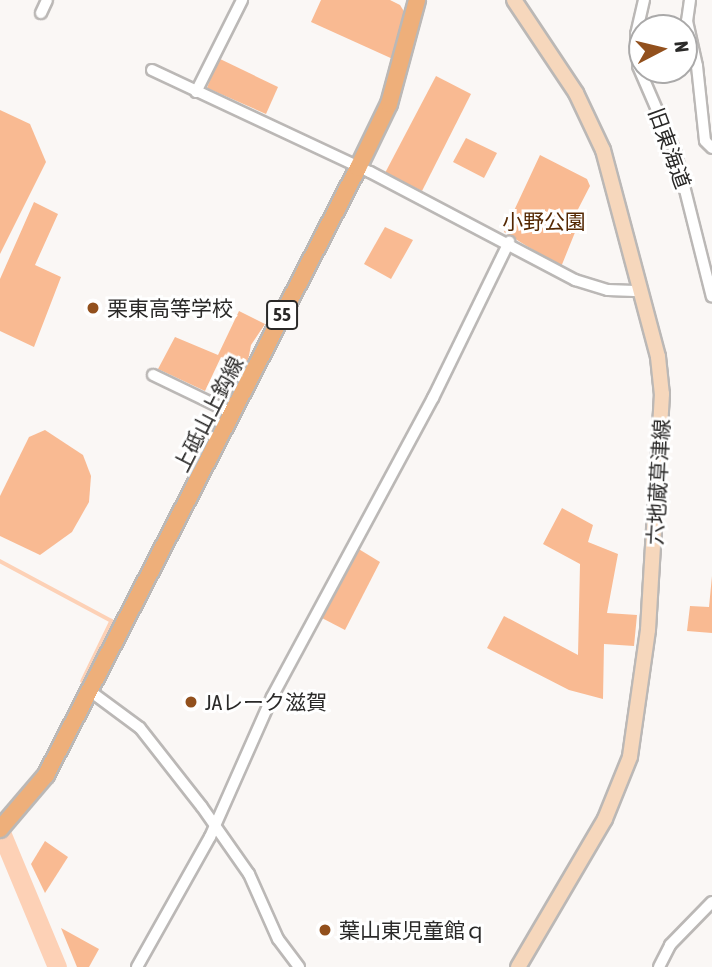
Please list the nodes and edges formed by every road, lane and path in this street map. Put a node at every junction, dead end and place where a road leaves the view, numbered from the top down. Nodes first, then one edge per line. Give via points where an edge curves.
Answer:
1 (47, 0) edge
2 (242, 0) edge
3 (417, 0) edge
4 (514, 0) edge
5 (644, 0) edge
6 (690, 0) edge
7 (41, 13) dead end
8 (152, 70) dead end
9 (196, 92) junction
10 (712, 148) edge
11 (358, 168) junction
12 (509, 242) junction
13 (641, 291) junction
14 (712, 297) edge
15 (153, 375) dead end
16 (232, 413) junction
17 (90, 691) junction
18 (2, 826) edge
19 (214, 827) junction
20 (712, 902) edge
21 (137, 967) edge
22 (299, 967) edge
23 (519, 967) edge
24 (659, 967) edge

1 - 7 street
2 - 9 street
3 - 11 main road, 上砥山上鈎線 / 55 via 389,104
4 - 13 main road, 六地蔵草津線 via 591,122 607,162
5 - 14 street, 旧東海道 via 636,34 638,66 677,154
6 - 10 street via 687,21 705,141
8 - 9 street
9 - 11 street
11 - 12 street
11 - 16 main road, 上砥山上鈎線 / 55
12 - 13 street via 575,280 608,290
12 - 19 street via 433,398 272,698
13 - 23 main road, 六地蔵草津線 via 658,358 662,430 637,729 605,819
15 - 16 street
16 - 17 main road, 上砥山上鈎線 / 55
17 - 18 main road, 上砥山上鈎線 / 55 via 46,775
17 - 19 street via 140,728
19 - 21 street
19 - 22 street via 249,874 278,939
20 - 24 street via 670,944

